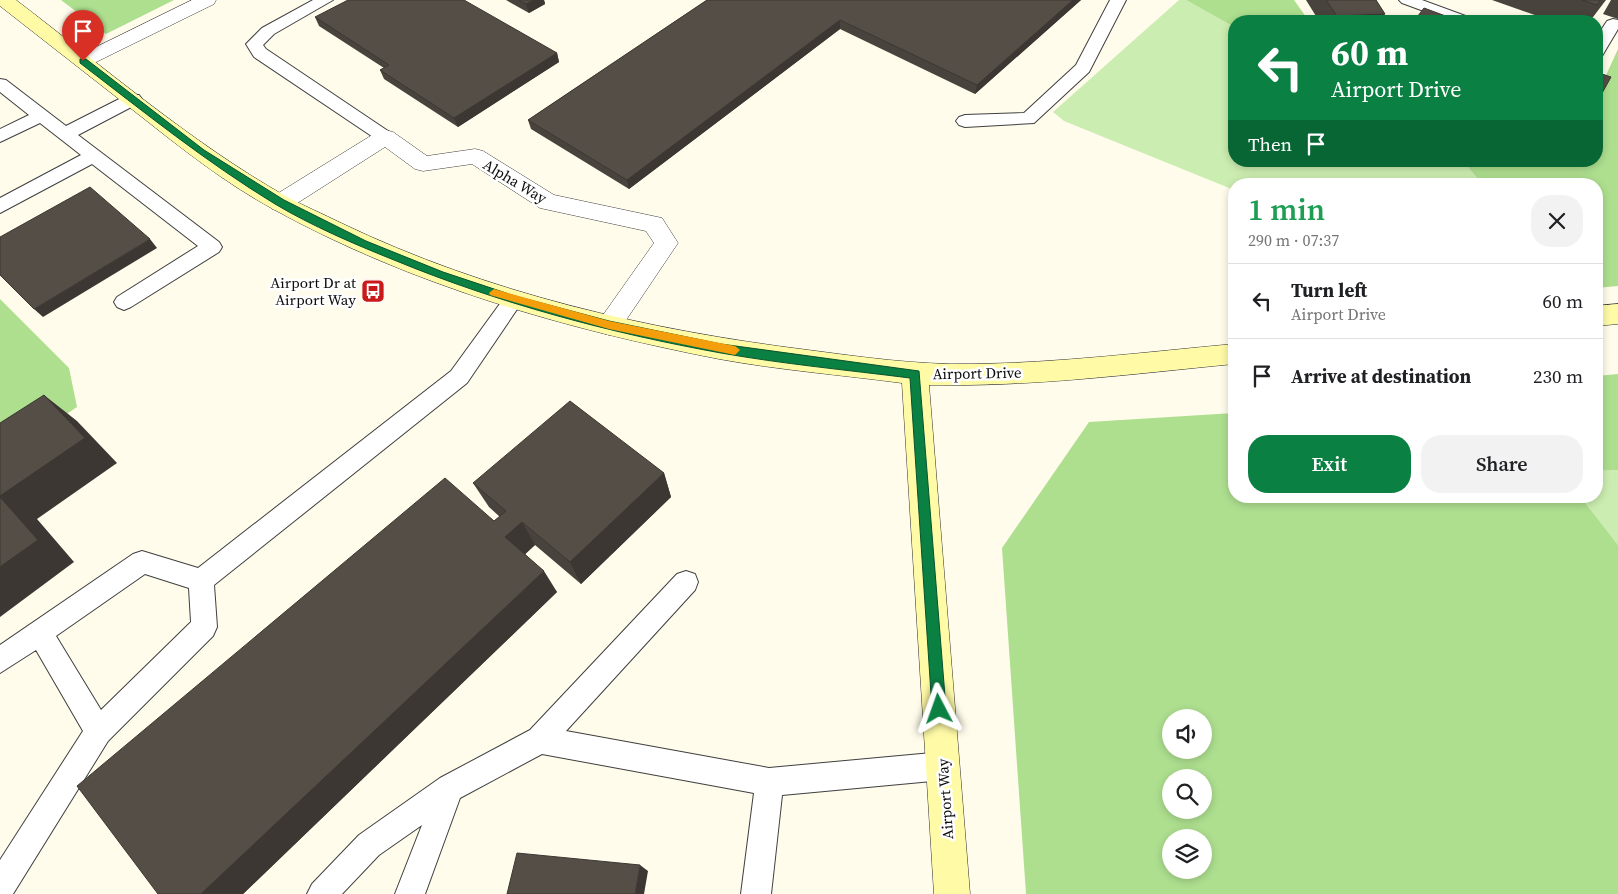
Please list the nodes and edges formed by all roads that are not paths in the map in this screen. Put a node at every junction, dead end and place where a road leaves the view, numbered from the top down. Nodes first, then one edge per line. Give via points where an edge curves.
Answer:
1 (4, 0) edge
2 (206, 0) edge
3 (324, 0) edge
4 (1118, 0) edge
5 (1407, 0) edge
6 (1448, 15) edge
7 (1613, 24) dead end
8 (1603, 40) edge
9 (83, 61) junction
10 (0, 84) edge
11 (133, 99) junction
12 (40, 116) junction
13 (965, 121) dead end
14 (65, 134) junction
15 (0, 136) edge
16 (384, 137) junction
17 (95, 155) junction
18 (280, 203) junction
19 (0, 206) edge
20 (514, 299) junction
21 (124, 302) dead end
22 (1618, 314) edge
23 (1603, 315) edge
24 (609, 325) junction
25 (1228, 355) edge
26 (915, 374) junction
27 (201, 580) junction
28 (686, 582) dead end
29 (40, 633) junction
30 (0, 660) edge
31 (98, 731) junction
32 (540, 740) junction
33 (943, 766) junction
34 (769, 782) junction
35 (450, 788) junction
36 (0, 887) edge
37 (322, 894) edge
38 (410, 894) edge
39 (756, 894) edge
40 (952, 894) edge

1 - 9 main road, Airport Drive
2 - 9 street
3 - 16 lane via 268,30 254,44 260,53
4 - 13 lane via 1082,68 1028,119
5 - 6 lane
7 - 8 lane
9 - 11 main road, Airport Drive
10 - 12 lane
11 - 14 lane
11 - 18 main road, Airport Drive via 201,152
12 - 14 lane
12 - 15 lane
14 - 17 lane
16 - 18 street
16 - 24 street, Alpha Way via 423,164 475,156 548,202 654,224 666,244
17 - 19 lane
17 - 21 lane via 212,247
18 - 20 main road, Airport Drive via 371,247 440,275
20 - 24 main road, Airport Drive
20 - 27 lane via 459,377
22 - 23 main road
24 - 26 main road, Airport Drive via 721,349
25 - 26 main road, Airport Drive via 1082,369 972,375
26 - 33 main road, Airport Way
27 - 29 lane via 142,562
27 - 31 lane via 204,627
28 - 32 lane
29 - 30 lane
29 - 31 lane
31 - 36 lane
32 - 34 lane
32 - 35 lane
33 - 34 lane
33 - 40 main road, Airport Way
34 - 39 lane
35 - 37 lane via 369,845
35 - 38 lane

